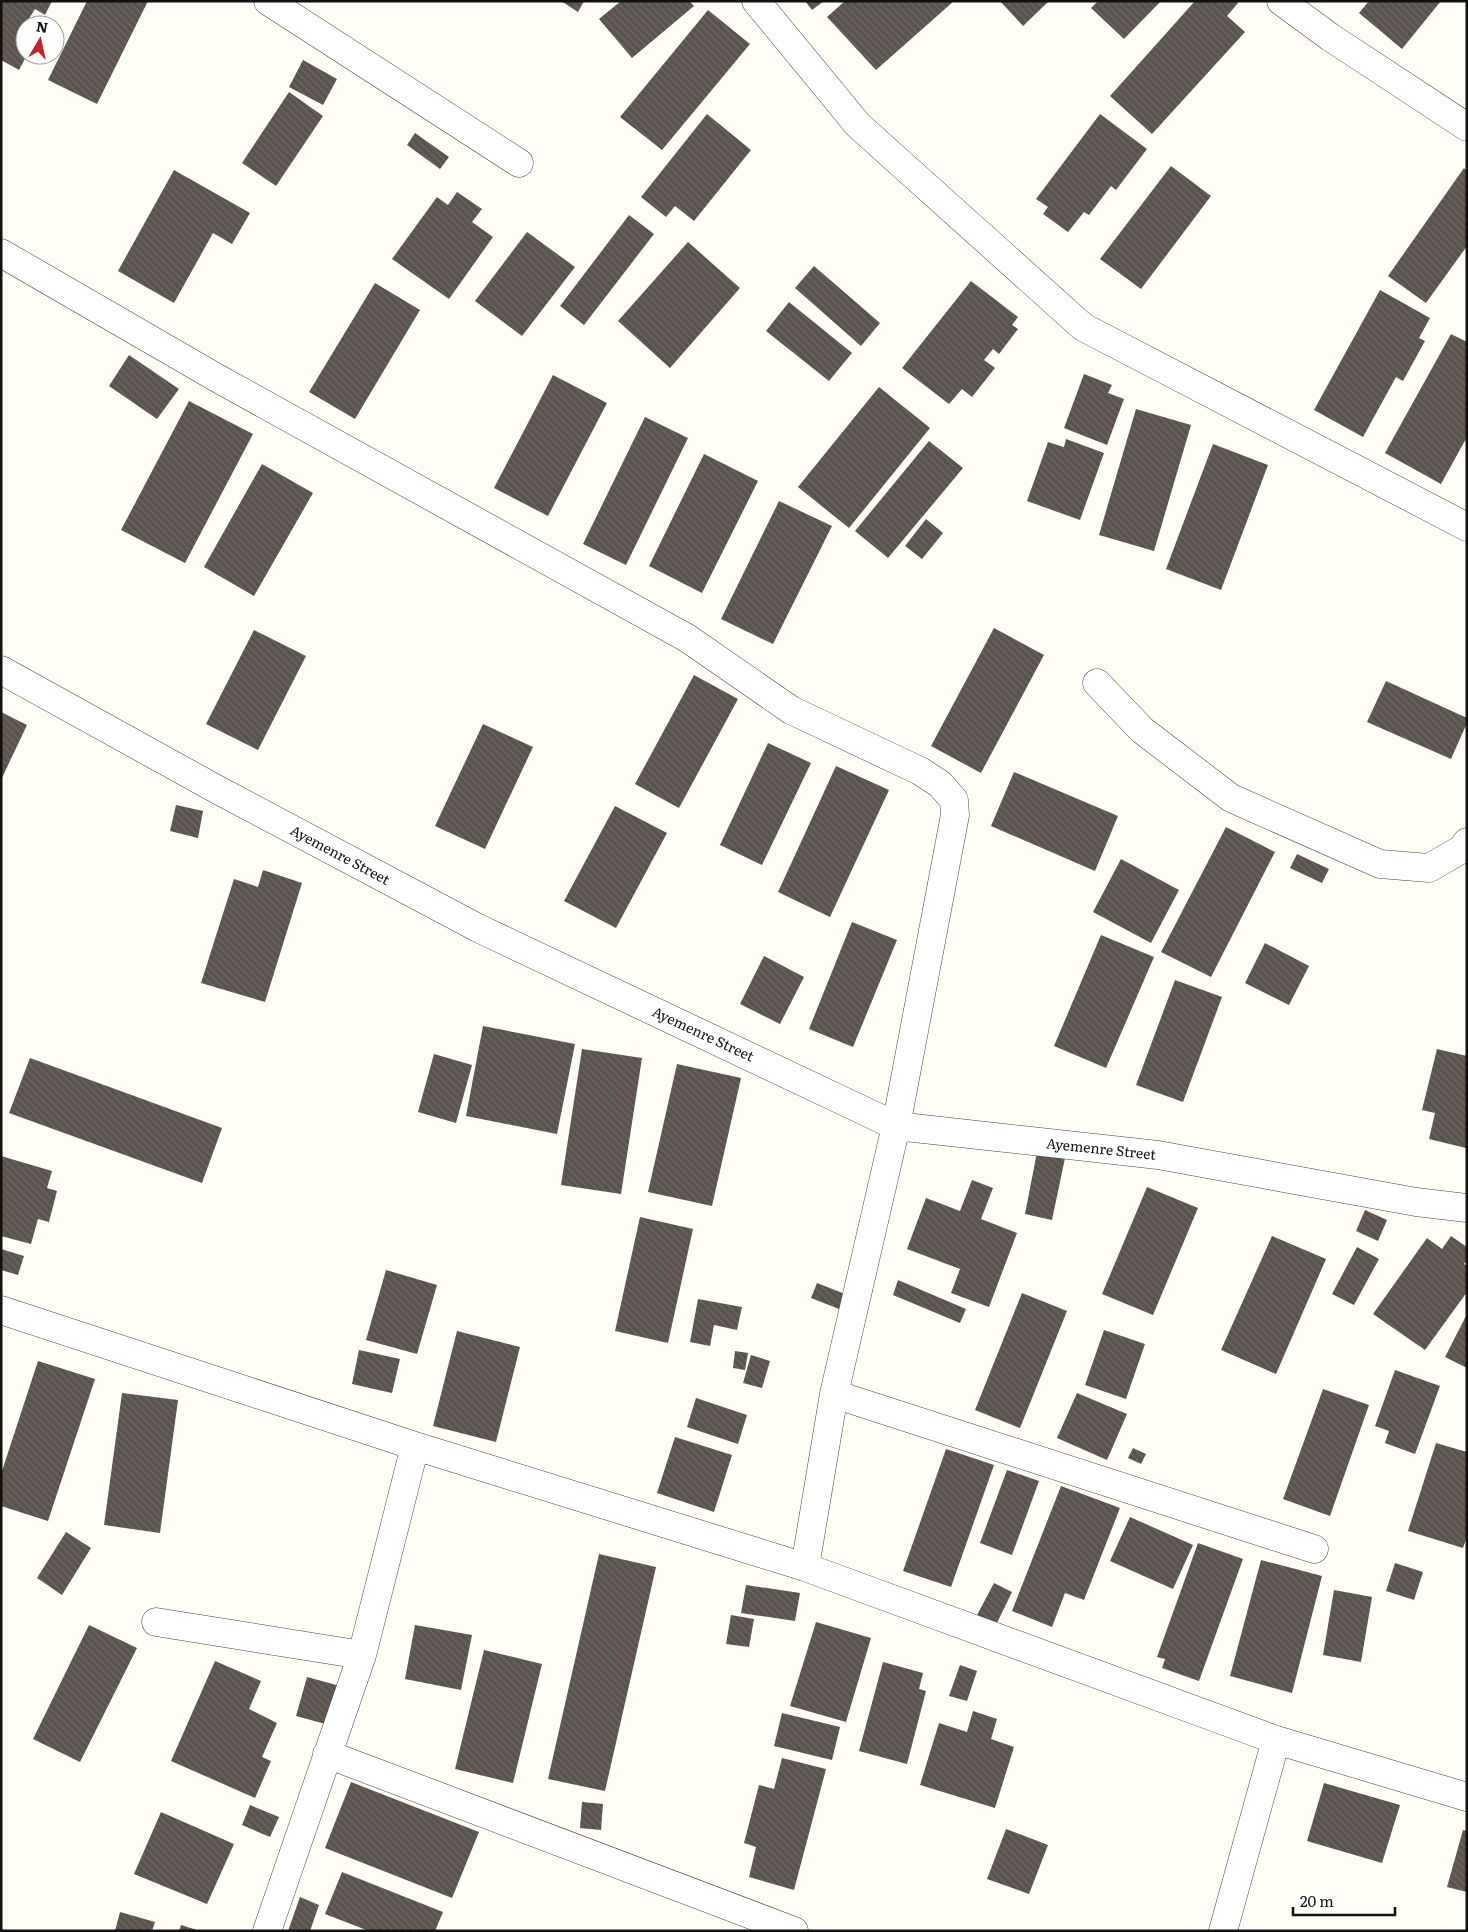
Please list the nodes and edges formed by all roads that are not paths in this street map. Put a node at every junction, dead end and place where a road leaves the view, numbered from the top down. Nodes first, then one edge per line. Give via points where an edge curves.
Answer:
1 (268, 1) edge
2 (756, 1) edge
3 (1281, 1) edge
4 (1467, 127) edge
5 (519, 163) dead end
6 (1, 253) edge
7 (1467, 527) edge
8 (1, 670) edge
9 (1097, 683) dead end
10 (1467, 842) edge
11 (896, 1126) junction
12 (1467, 1208) edge
13 (1, 1310) edge
14 (834, 1394) junction
15 (415, 1446) junction
16 (1314, 1549) dead end
17 (805, 1567) junction
18 (156, 1622) dead end
19 (362, 1655) junction
20 (1276, 1740) junction
21 (328, 1754) junction
22 (1467, 1797) edge
23 (267, 1931) edge
24 (794, 1931) edge
25 (1223, 1931) edge

1 - 5 street
2 - 7 street via 858,124 1083,327
3 - 4 street
6 - 11 street via 217,378 687,638 791,710 920,771 940,784 954,800 955,815
8 - 11 street, Ayemenre Street via 478,928
9 - 10 street via 1142,730 1231,798 1380,864 1429,868 1462,849
11 - 12 street, Ayemenre Street via 1158,1155 1416,1202
11 - 14 street
13 - 15 street
14 - 16 street
14 - 17 street
15 - 17 street
15 - 19 street
17 - 20 street
18 - 19 street
19 - 21 street
20 - 22 street
20 - 25 street
21 - 23 street
21 - 24 street

